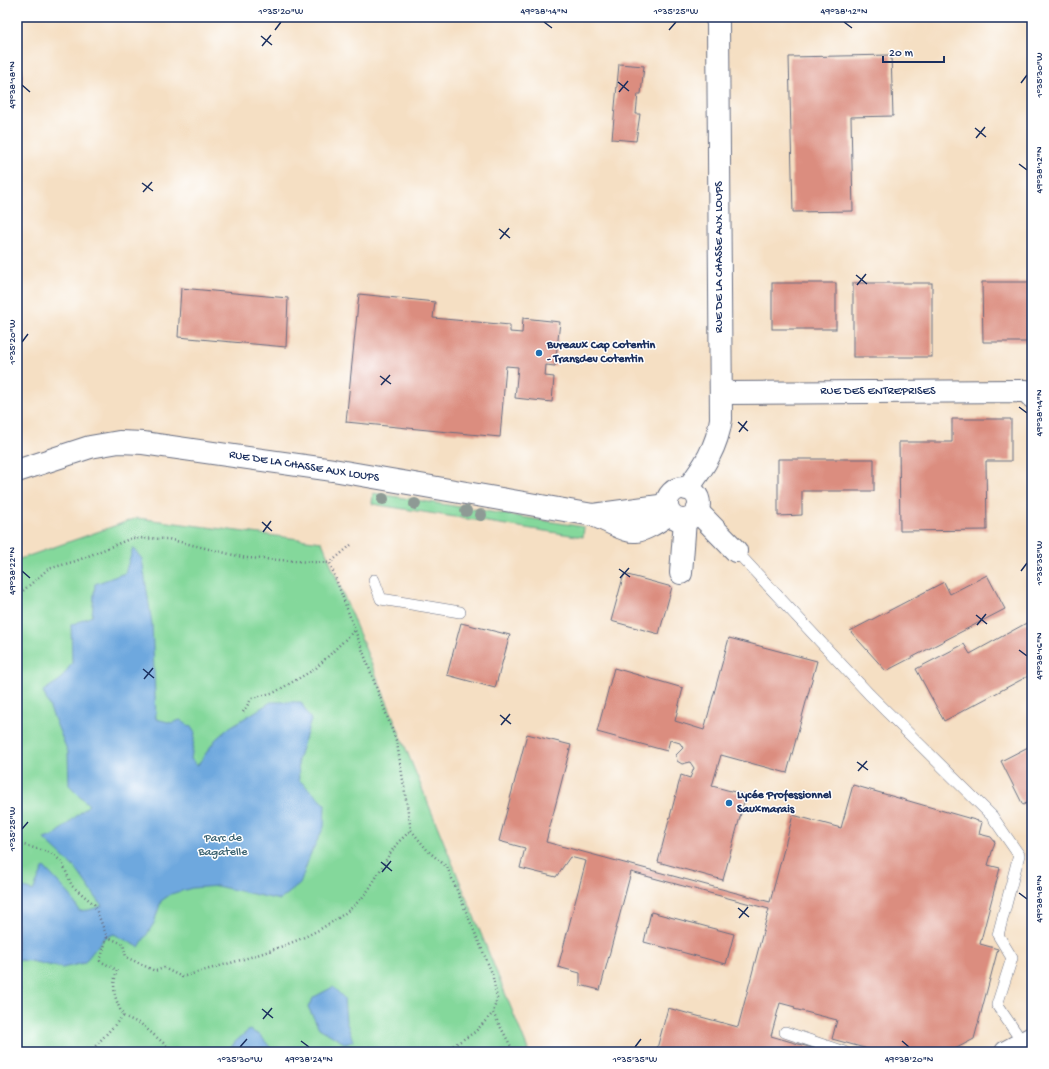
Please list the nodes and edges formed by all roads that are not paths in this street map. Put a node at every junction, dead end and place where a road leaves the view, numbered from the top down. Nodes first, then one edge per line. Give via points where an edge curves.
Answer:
1 (716, 17) edge
2 (721, 393) junction
3 (1032, 397) edge
4 (17, 471) edge
5 (680, 512) junction
6 (736, 551) joint
7 (681, 573) dead end
8 (374, 580) dead end
9 (460, 612) dead end
10 (785, 1032) dead end
11 (1020, 1044) edge
12 (844, 1052) edge

1 - 2 street, RUE DE LA CHASSE AUX LOUPS
2 - 3 street, RUE DES ENTREPRISES via 1026,391
2 - 5 street, RUE DE LA CHASSE AUX LOUPS via 721,419 715,445 702,470 687,489 698,500
4 - 5 street, RUE DE LA CHASSE AUX LOUPS via 90,448 119,442 142,443 334,470 594,515 635,532
5 - 6 street
5 - 7 street
6 - 11 lane via 869,694 992,816 1018,856 998,935 1012,958 997,1005
8 - 9 lane via 381,598
10 - 12 lane

